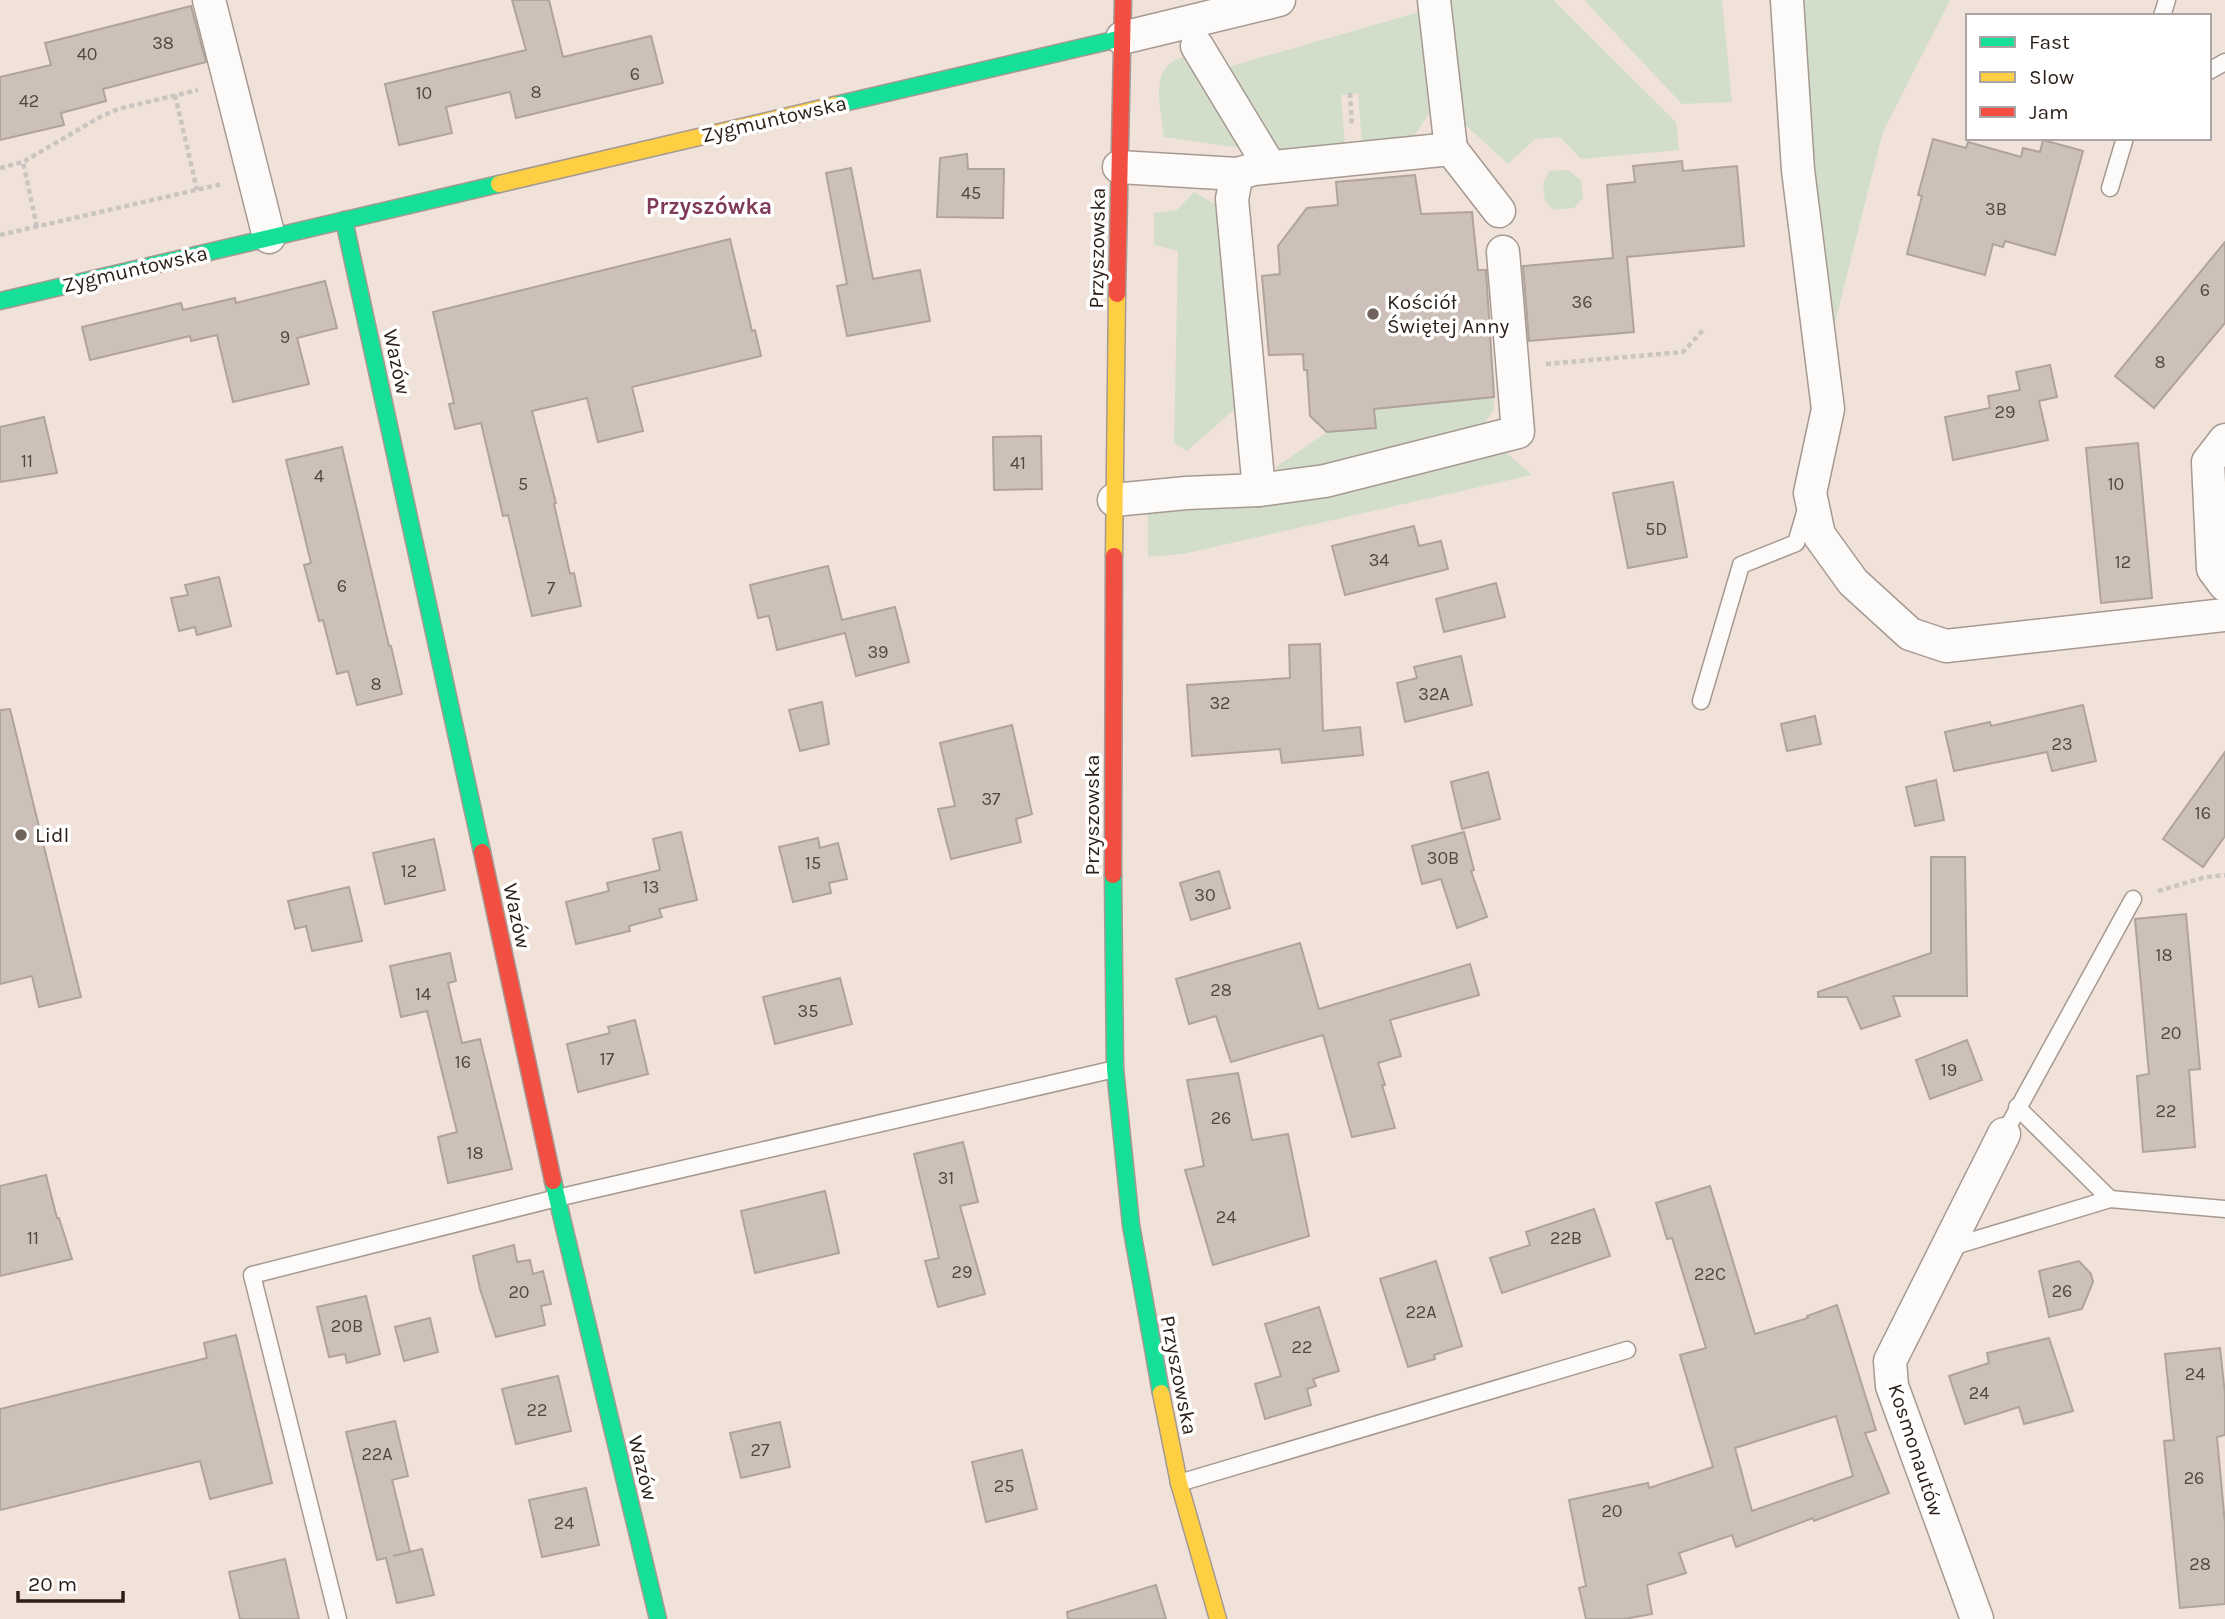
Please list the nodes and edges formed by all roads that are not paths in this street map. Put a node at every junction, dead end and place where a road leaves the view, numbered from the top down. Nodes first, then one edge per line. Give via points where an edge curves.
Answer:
1 (209, 0) edge
2 (1124, 0) edge
3 (1279, 0) edge
4 (1434, 0) edge
5 (1787, 0) edge
6 (1122, 38) junction
7 (1197, 46) dead end
8 (2124, 140) edge
9 (1451, 149) junction
10 (1119, 167) junction
11 (1270, 167) junction
12 (1237, 174) junction
13 (2110, 188) dead end
14 (1500, 211) dead end
15 (344, 220) junction
16 (269, 237) junction
17 (1503, 252) dead end
18 (0, 301) edge
19 (2225, 440) edge
20 (1259, 490) junction
21 (1810, 494) junction
22 (1114, 500) junction
23 (2225, 585) edge
24 (2225, 615) edge
25 (1700, 701) dead end
26 (2133, 899) road end
27 (1115, 1069) junction
28 (2010, 1121) junction
29 (557, 1198) junction
30 (2109, 1199) junction
31 (2225, 1209) edge
32 (1947, 1248) junction
33 (1627, 1350) dead end
34 (1179, 1483) junction
35 (338, 1619) edge
36 (658, 1619) edge
37 (1218, 1619) edge
38 (1976, 1619) edge

1 - 16 street
2 - 6 street, Przyszowska
3 - 6 street, Zygmuntowska
4 - 9 street
5 - 21 street via 1798,170 1828,409
6 - 10 street, Przyszowska
6 - 15 street, Zygmuntowska
7 - 11 street
8 - 13 lane
9 - 11 street
9 - 14 street
10 - 12 street
10 - 22 street, Przyszowska
11 - 12 street
12 - 20 street via 1232,199
15 - 16 street, Zygmuntowska
15 - 29 street, Wazów
16 - 18 street, Zygmuntowska
17 - 20 street via 1518,432 1325,481
19 - 23 street via 2208,462 2213,569
20 - 22 street
21 - 24 street via 1819,535 1853,582 1909,634 1946,646
21 - 25 lane via 1796,543 1741,565
22 - 27 street, Przyszowska
26 - 28 lane
27 - 29 lane
27 - 34 street, Przyszowska via 1131,1225
28 - 30 lane
28 - 32 street, Kosmonautów
29 - 35 lane via 252,1275
29 - 36 street, Wazów
30 - 31 lane
30 - 32 lane
32 - 38 street, Kosmonautów via 1890,1361 1892,1386
33 - 34 lane
34 - 37 street, Przyszowska

